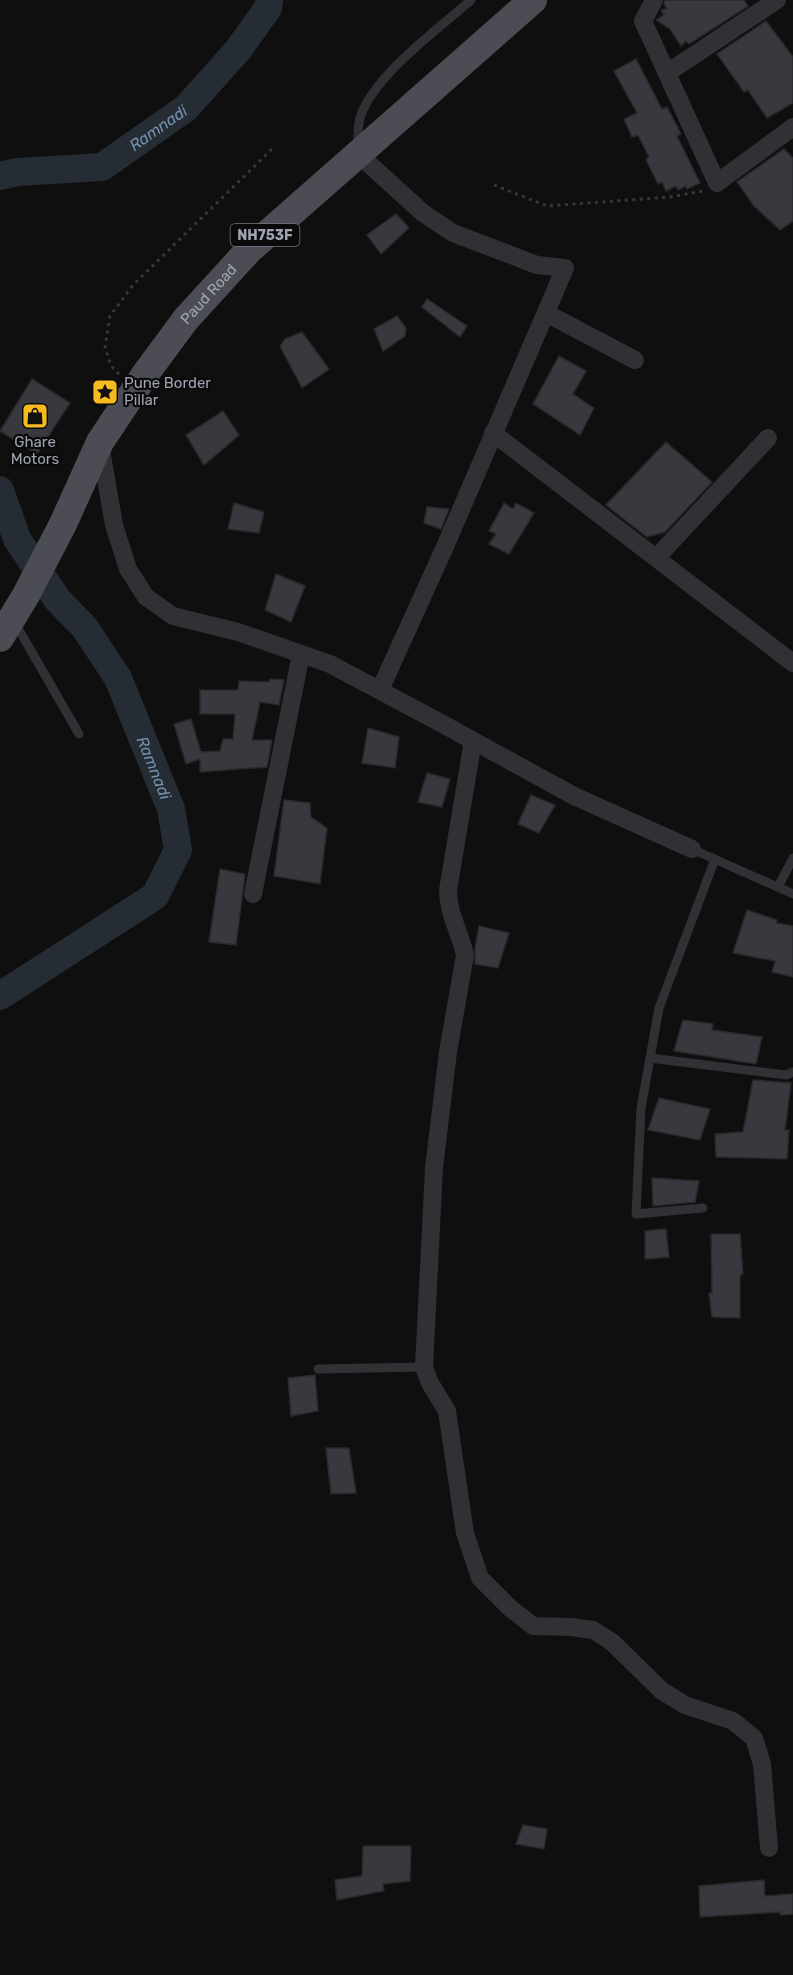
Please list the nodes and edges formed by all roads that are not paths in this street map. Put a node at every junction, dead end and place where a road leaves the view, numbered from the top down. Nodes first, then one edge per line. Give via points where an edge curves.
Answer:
1 (471, 0) edge
2 (533, 0) edge
3 (654, 0) edge
4 (777, 0) edge
5 (667, 73) junction
6 (792, 131) edge
7 (358, 154) junction
8 (546, 313) junction
9 (635, 360) dead end
10 (493, 433) junction
11 (768, 438) dead end
12 (100, 442) junction
13 (657, 558) junction
14 (13, 617) edge
15 (301, 654) junction
16 (793, 663) edge
17 (380, 690) junction
18 (78, 734) dead end
19 (473, 741) junction
20 (692, 849) joint
21 (793, 858) edge
22 (715, 859) junction
23 (778, 887) junction
24 (253, 894) dead end
25 (793, 894) edge
26 (650, 1058) junction
27 (793, 1072) edge
28 (703, 1208) dead end
29 (424, 1367) junction
30 (318, 1369) dead end
31 (769, 1848) dead end

1 - 7 lane via 394,68 373,94 361,115
2 - 7 main road, Paud Road / NH753F
3 - 5 street via 643,21
4 - 5 street
5 - 6 street via 717,183
7 - 8 street via 423,213 453,233 537,265 565,268
7 - 12 main road, Paud Road / NH753F via 249,250 186,319
8 - 9 street
8 - 10 street
10 - 13 street
10 - 17 street
11 - 13 street
12 - 14 main road, Paud Road / NH753F via 63,524
12 - 15 street via 114,525 128,569 146,597 173,616 238,632
13 - 16 street
14 - 18 lane
15 - 17 street
15 - 24 street
17 - 19 street
19 - 20 street via 574,796
19 - 29 street via 448,890 448,907 465,955 434,1168
20 - 22 lane
21 - 23 lane
22 - 23 lane
22 - 26 lane via 659,1008
23 - 25 lane
26 - 27 lane via 786,1075
26 - 28 lane via 641,1108 636,1214
29 - 30 lane
29 - 31 street via 447,1411 465,1533 480,1578 533,1626 593,1630 612,1642 662,1691 685,1705 733,1721 754,1738 762,1764

